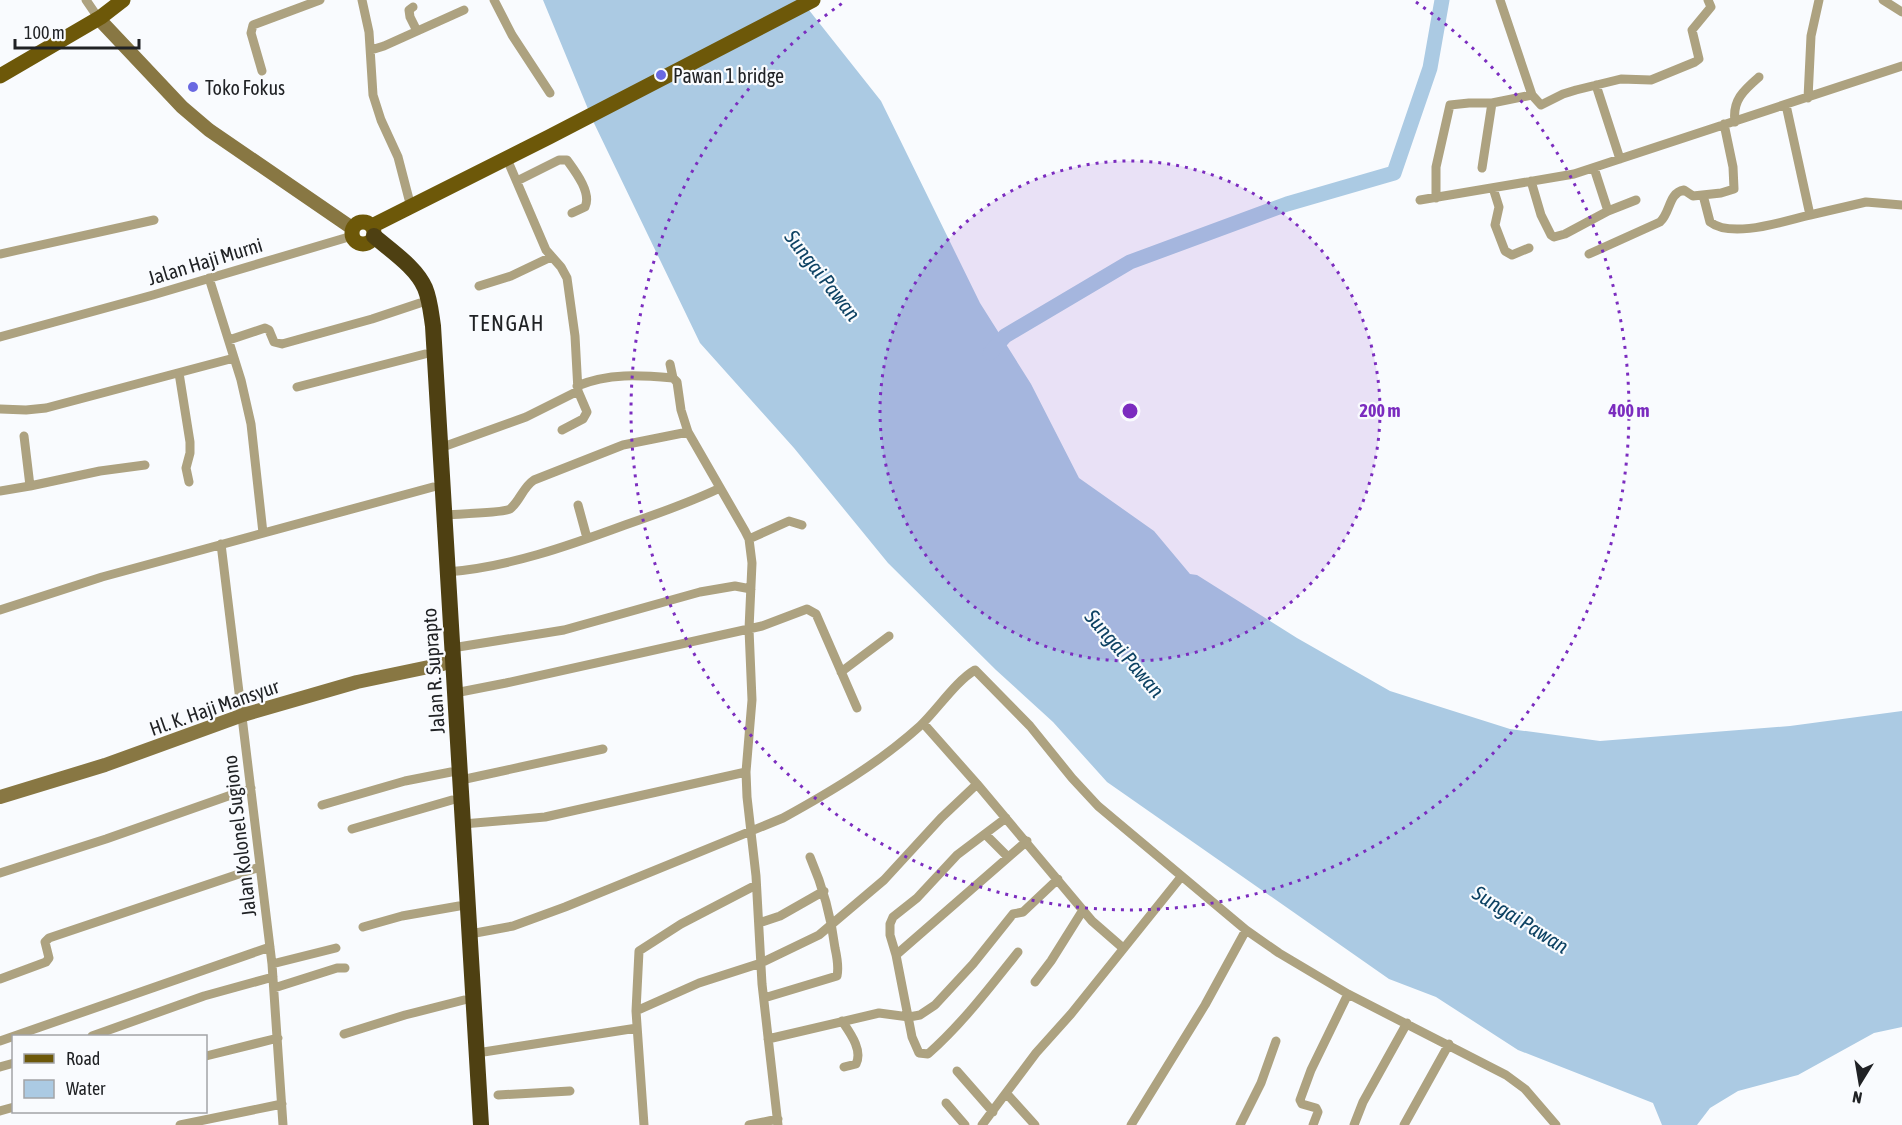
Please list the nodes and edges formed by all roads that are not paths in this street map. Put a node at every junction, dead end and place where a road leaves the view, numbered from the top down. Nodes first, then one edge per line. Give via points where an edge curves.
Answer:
1 (86, 0) edge
2 (123, 0) edge
3 (320, 0) edge
4 (362, 0) edge
5 (494, 0) edge
6 (813, 0) edge
7 (1500, 0) edge
8 (1708, 0) edge
9 (1819, 0) edge
10 (1883, 0) edge
11 (413, 7) dead end
12 (464, 10) dead end
13 (1902, 12) edge
14 (99, 19) junction
15 (417, 31) junction
16 (371, 50) junction
17 (1902, 66) edge
18 (262, 71) dead end
19 (0, 76) edge
20 (1759, 77) dead end
21 (1596, 85) junction
22 (550, 93) dead end
23 (1532, 95) junction
24 (1808, 98) junction
25 (1492, 103) junction
26 (1786, 105) junction
27 (1735, 122) junction
28 (1724, 124) junction
29 (507, 159) junction
30 (1620, 159) junction
31 (1482, 168) dead end
32 (1594, 168) junction
33 (1531, 181) junction
34 (517, 182) junction
35 (1493, 188) junction
36 (1703, 195) junction
37 (1436, 198) junction
38 (1420, 200) dead end
39 (1636, 200) dead end
40 (1902, 205) edge
41 (411, 207) junction
42 (1608, 211) junction
43 (572, 213) dead end
44 (1810, 215) junction
45 (154, 220) dead end
46 (363, 234) junction
47 (1529, 248) dead end
48 (0, 254) edge
49 (1589, 254) dead end
50 (551, 257) junction
51 (209, 278) junction
52 (479, 286) dead end
53 (420, 303) junction
54 (0, 337) edge
55 (229, 340) junction
56 (425, 354) junction
57 (234, 358) junction
58 (670, 364) dead end
59 (180, 373) junction
60 (673, 378) junction
61 (297, 387) dead end
62 (578, 388) junction
63 (0, 409) edge
64 (562, 430) dead end
65 (688, 432) junction
66 (24, 436) dead end
67 (440, 448) junction
68 (145, 465) dead end
69 (189, 482) dead end
70 (30, 486) junction
71 (433, 487) junction
72 (720, 488) junction
73 (0, 491) edge
74 (578, 505) dead end
75 (444, 515) junction
76 (802, 525) dead end
77 (263, 533) junction
78 (587, 538) junction
79 (749, 539) junction
80 (221, 544) junction
81 (444, 563) junction
82 (751, 589) junction
83 (0, 610) edge
84 (749, 629) junction
85 (890, 636) dead end
86 (452, 648) junction
87 (443, 664) junction
88 (841, 672) junction
89 (455, 693) junction
90 (857, 708) dead end
91 (243, 715) junction
92 (923, 723) junction
93 (603, 749) dead end
94 (455, 768) junction
95 (746, 772) junction
96 (977, 784) junction
97 (251, 788) junction
98 (0, 798) edge
99 (452, 800) junction
100 (322, 804) dead end
101 (1006, 818) junction
102 (464, 824) junction
103 (352, 829) dead end
104 (751, 831) junction
105 (985, 834) junction
106 (1027, 841) junction
107 (810, 857) dead end
108 (1008, 857) junction
109 (260, 867) junction
110 (0, 873) edge
111 (1181, 877) junction
112 (1058, 879) junction
113 (756, 885) junction
114 (824, 891) junction
115 (459, 906) junction
116 (1083, 910) junction
117 (759, 923) junction
118 (832, 924) junction
119 (363, 927) dead end
120 (1246, 930) junction
121 (470, 934) junction
122 (270, 947) junction
123 (336, 948) dead end
124 (1123, 948) junction
125 (1018, 952) dead end
126 (896, 956) junction
127 (761, 963) junction
128 (272, 964) junction
129 (345, 968) dead end
130 (273, 977) junction
131 (0, 980) edge
132 (1035, 982) dead end
133 (274, 988) junction
134 (1348, 994) junction
135 (764, 998) junction
136 (464, 1000) junction
137 (636, 1011) junction
138 (909, 1017) junction
139 (842, 1021) junction
140 (1407, 1023) junction
141 (637, 1028) junction
142 (344, 1034) dead end
143 (18, 1035) edge
144 (95, 1035) edge
145 (278, 1038) junction
146 (768, 1039) junction
147 (1276, 1041) dead end
148 (1449, 1044) junction
149 (477, 1053) junction
150 (207, 1056) edge
151 (844, 1067) dead end
152 (957, 1071) dead end
153 (473, 1074) junction
154 (570, 1091) dead end
155 (1007, 1094) junction
156 (489, 1096) junction
157 (946, 1103) dead end
158 (282, 1104) junction
159 (993, 1112) junction
160 (778, 1122) edge
161 (180, 1125) edge
162 (283, 1125) edge
163 (471, 1125) edge
164 (481, 1125) edge
165 (644, 1125) edge
166 (749, 1125) edge
167 (965, 1125) edge
168 (982, 1125) edge
169 (1035, 1125) edge
170 (1131, 1125) edge
171 (1240, 1125) edge
172 (1313, 1125) edge
173 (1354, 1125) edge
174 (1404, 1125) edge
175 (1556, 1125) edge

1 - 14 street
2 - 14 main road
3 - 18 street via 253,25 250,33
4 - 16 street
5 - 22 street
6 - 29 main road
7 - 23 street
8 - 21 street via 1711,7 1692,30 1699,54 1695,63 1651,80 1621,79
9 - 24 street via 1812,28
10 - 13 street
11 - 15 street via 409,15
12 - 15 street
14 - 19 main road
14 - 46 street via 209,130
15 - 16 street
16 - 41 street via 373,95 398,157
17 - 24 street
20 - 27 street via 1737,99
21 - 23 street via 1563,93 1541,105
21 - 30 street
23 - 25 street
24 - 26 street
25 - 31 street
25 - 37 street via 1449,106 1436,166
26 - 27 street
26 - 44 street
27 - 28 street
28 - 30 street
28 - 36 street via 1734,189
29 - 34 street
29 - 41 main road
30 - 32 street
32 - 33 street
32 - 42 street
33 - 35 street
33 - 42 street via 1541,215 1554,237
34 - 43 street via 559,160 567,160 587,201 585,207
34 - 50 street
35 - 37 street
35 - 47 street via 1499,207 1495,223 1505,251 1512,255
36 - 44 street via 1710,222 1721,228 1749,228
36 - 49 street via 1679,191 1660,222
37 - 38 street
39 - 42 street
40 - 44 street via 1866,202
41 - 46 main road
45 - 48 street
46 - 51 street, Jalan Haji Murni
46 - 53 highway, Jalan R. Suprapto via 403,274
46 - 67 highway, Jalan R. Suprapto via 415,273 429,300
50 - 52 street
50 - 62 street via 567,278
51 - 54 street, Jalan Haji Murni
51 - 55 street
53 - 55 street via 282,344 274,342 265,328
53 - 56 highway, Jalan R. Suprapto
55 - 57 street
56 - 61 street
56 - 71 highway, Jalan R. Suprapto
57 - 59 street
57 - 77 street via 251,424
58 - 60 street
59 - 63 street via 46,408
59 - 69 street via 190,442 186,468
60 - 62 street via 611,376
60 - 65 street
62 - 64 street via 586,415
62 - 67 street via 533,414
65 - 72 street
65 - 75 street via 623,445 534,480 504,511
66 - 70 street
67 - 75 highway, Jalan R. Suprapto
68 - 70 street
70 - 73 street
71 - 77 street
71 - 81 highway, Jalan R. Suprapto
72 - 78 street
72 - 79 street
74 - 78 street
75 - 81 highway, Jalan R. Suprapto
76 - 79 street via 789,521
77 - 80 street
78 - 81 street via 516,561
79 - 82 street
80 - 83 street
80 - 91 street, Jalan Kolonel Sugiono
81 - 86 highway, Jalan R. Suprapto
81 - 87 highway, Jalan R. Suprapto
82 - 84 street
82 - 86 street via 735,586 700,592 564,630
84 - 88 street via 810,610 816,614
84 - 89 street
84 - 95 street via 752,700
85 - 88 street
86 - 89 highway, Jalan R. Suprapto
87 - 91 street, Hl. K. Haji Mansyur via 357,682
87 - 94 highway, Jalan R. Suprapto
88 - 90 street
89 - 94 highway, Jalan R. Suprapto
91 - 97 street, Jalan Kolonel Sugiono
91 - 98 street, Hl. K. Haji Mansyur
92 - 96 street
92 - 104 street via 862,771 783,818
92 - 111 street via 976,670 1098,806
93 - 94 street
94 - 99 highway, Jalan R. Suprapto
94 - 100 street
94 - 102 highway, Jalan R. Suprapto
95 - 102 street via 545,817
95 - 104 street
96 - 101 street
96 - 118 street via 884,880
97 - 109 street, Jalan Kolonel Sugiono
97 - 110 street
99 - 103 street
99 - 115 highway, Jalan R. Suprapto
101 - 105 street
101 - 106 street
102 - 121 highway, Jalan R. Suprapto
104 - 113 street
104 - 121 street via 565,907 513,926
105 - 108 street
105 - 126 street via 957,855 917,898 893,917 890,936
106 - 108 street
106 - 112 street
107 - 114 street
108 - 126 street
109 - 122 street, Jalan Kolonel Sugiono
109 - 131 street via 49,938 45,942 49,958 46,962
111 - 120 street
111 - 124 street
112 - 116 street
112 - 138 street via 1023,912 1013,914 935,1005 920,1016
113 - 117 street
113 - 137 street via 639,951
114 - 117 street
114 - 118 street
115 - 119 street
115 - 136 highway, Jalan R. Suprapto
116 - 124 street
116 - 132 street
117 - 127 street
118 - 127 street via 819,935
118 - 135 street via 836,977
120 - 134 street
120 - 170 street
121 - 149 highway, Jalan R. Suprapto
122 - 128 street, Jalan Kolonel Sugiono
122 - 143 street
123 - 128 street
124 - 155 street
125 - 138 street via 963,1020 928,1054 921,1054 915,1046
126 - 138 street
127 - 135 street
127 - 137 street
128 - 130 street, Jalan Kolonel Sugiono
129 - 133 street
130 - 133 street, Jalan Kolonel Sugiono
130 - 144 street via 204,996
133 - 145 street, Jalan Kolonel Sugiono
134 - 140 street
134 - 172 street via 1300,1100 1316,1108
135 - 146 street
136 - 142 street
136 - 153 highway, Jalan R. Suprapto
137 - 141 street
138 - 139 street via 879,1013
139 - 146 street
139 - 151 street via 854,1039 858,1060
140 - 148 street
140 - 173 street
141 - 149 street
141 - 165 street
145 - 150 street
145 - 158 street, Jalan Kolonel Sugiono
146 - 160 street
147 - 171 street
148 - 174 street
148 - 175 street via 1520,1085
149 - 153 highway, Jalan R. Suprapto
152 - 159 street
153 - 156 highway, Jalan R. Suprapto
153 - 163 highway, Jalan R. Suprapto
154 - 156 street
155 - 159 street
155 - 169 street
156 - 164 highway, Jalan R. Suprapto
157 - 167 street
158 - 161 street
158 - 162 street, Jalan Kolonel Sugiono
159 - 168 street
160 - 166 street

